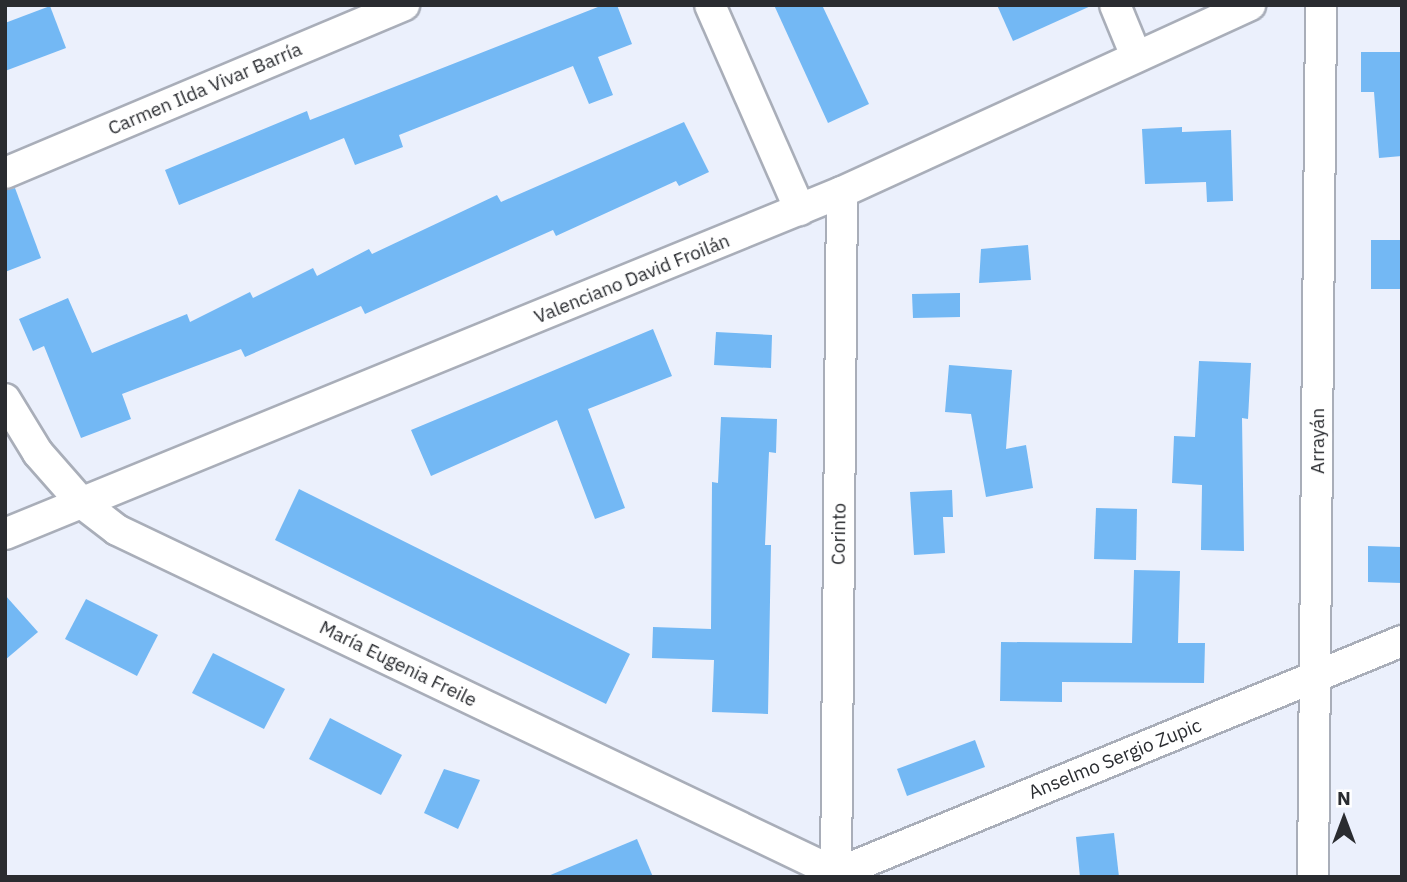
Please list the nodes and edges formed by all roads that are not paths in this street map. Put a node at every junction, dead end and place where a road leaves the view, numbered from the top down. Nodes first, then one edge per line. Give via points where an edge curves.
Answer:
1 (404, 5) edge
2 (710, 5) edge
3 (1115, 5) edge
4 (1250, 5) edge
5 (1321, 5) edge
6 (1136, 56) junction
7 (5, 173) edge
8 (842, 192) junction
9 (800, 210) junction
10 (5, 399) edge
11 (82, 503) junction
12 (5, 534) edge
13 (1402, 641) edge
14 (1317, 676) junction
15 (833, 876) edge
16 (1313, 877) edge

1 - 7 street, Carmen Ilda Vivar Barría
2 - 9 street
3 - 6 street
4 - 6 street, Valenciano David Froilán
5 - 14 street, Arrayán
6 - 8 street, Valenciano David Froilán
8 - 9 street, Valenciano David Froilán
8 - 15 street, Corinto
9 - 11 street, Valenciano David Froilán
10 - 11 street, María Eugenia Freile via 38,453
11 - 12 street, Valenciano David Froilán
11 - 15 street, María Eugenia Freile via 117,530
13 - 14 street, Anselmo Sergio Zupic
14 - 15 street, Anselmo Sergio Zupic
14 - 16 street, Arrayán

